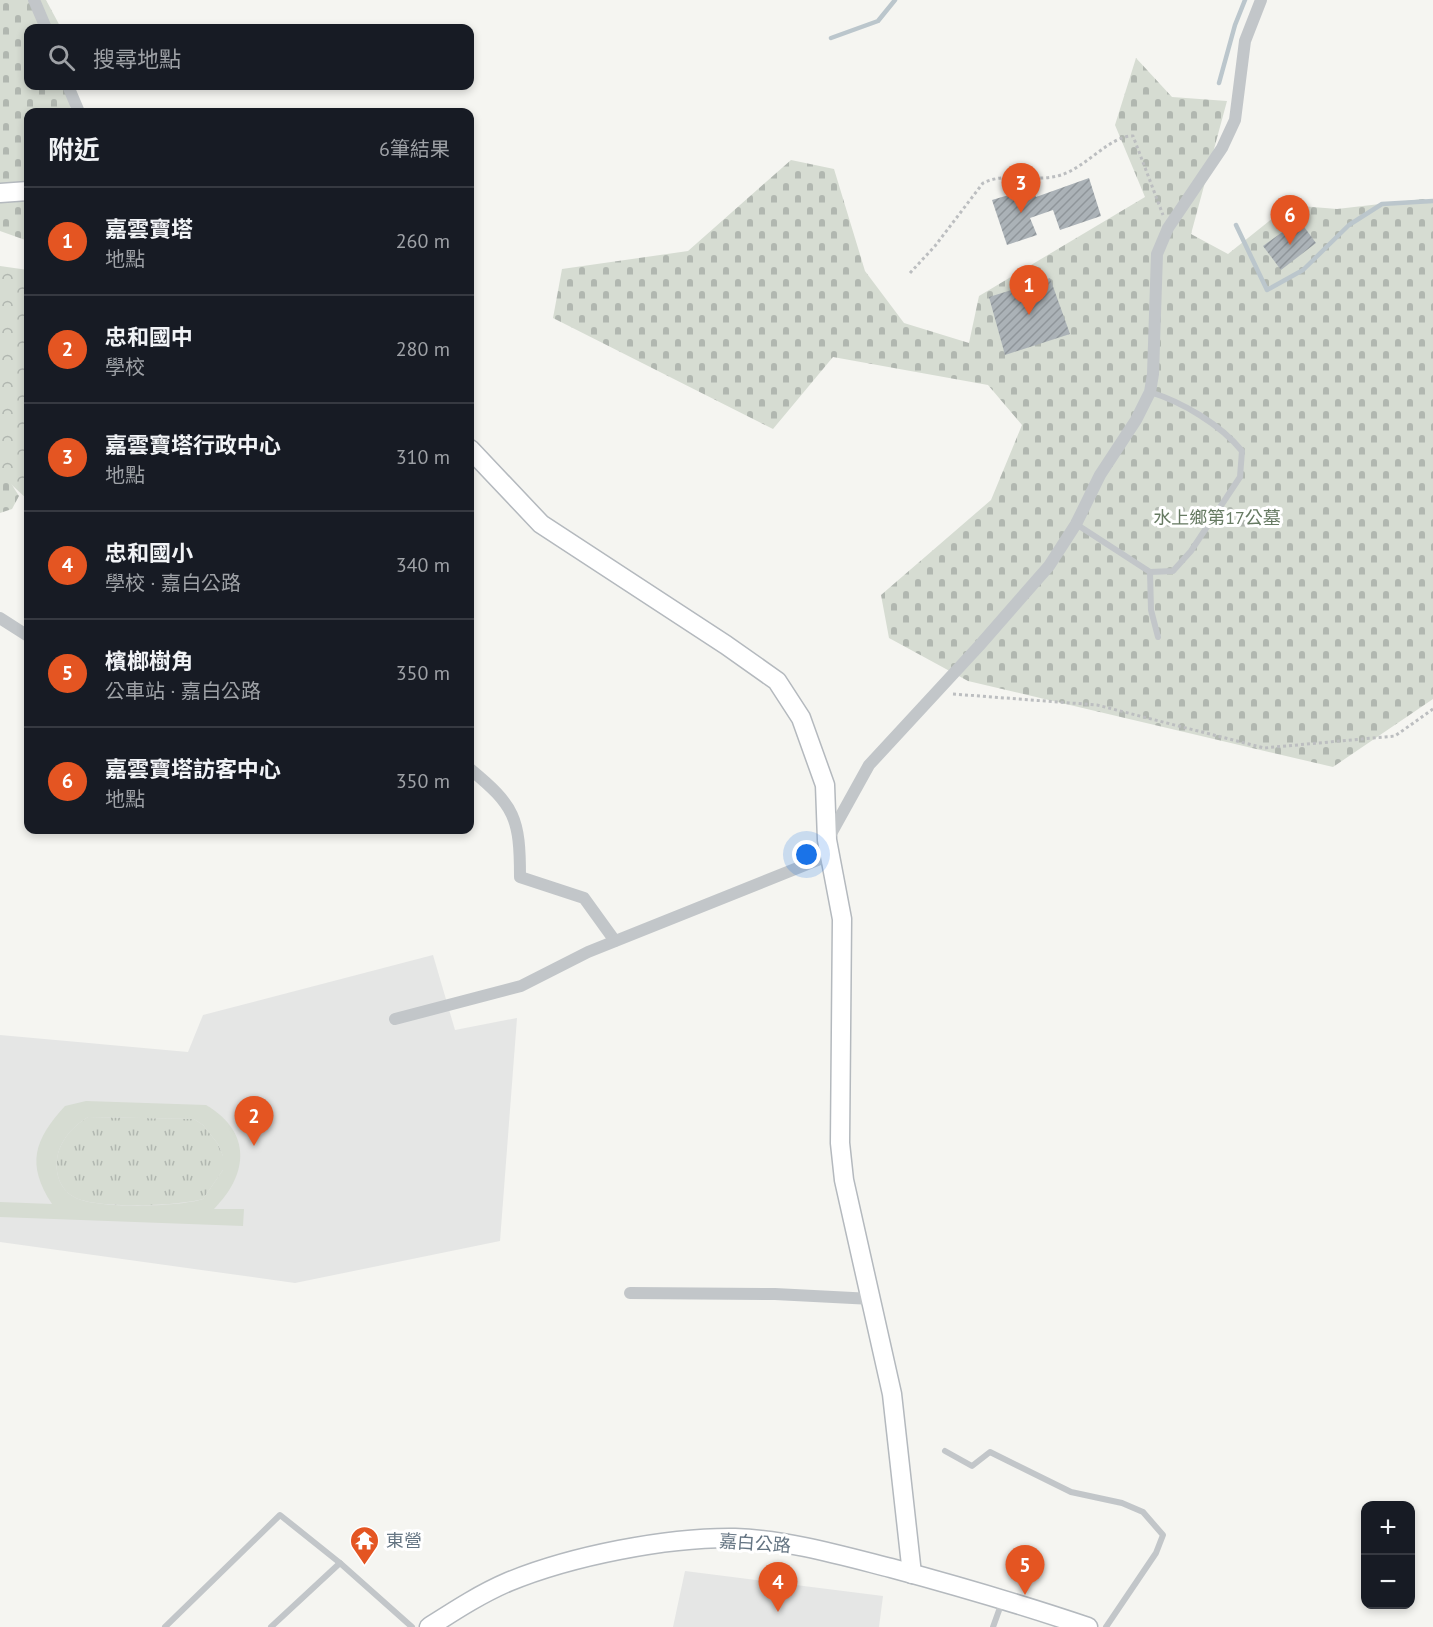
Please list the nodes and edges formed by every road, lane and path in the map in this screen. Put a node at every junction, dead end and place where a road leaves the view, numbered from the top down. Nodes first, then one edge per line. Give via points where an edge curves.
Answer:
1 (34, 0) edge
2 (1261, 0) edge
3 (44, 24) edge
4 (70, 90) edge
5 (77, 108) edge
6 (24, 191) edge
7 (0, 193) edge
8 (1168, 228) junction
9 (910, 273) dead end
10 (1150, 392) junction
11 (474, 453) edge
12 (1076, 524) junction
13 (1150, 572) junction
14 (0, 618) edge
15 (24, 633) edge
16 (1158, 637) dead end
17 (936, 692) junction
18 (1433, 709) edge
19 (474, 772) edge
20 (829, 848) junction
21 (615, 941) junction
22 (395, 1019) dead end
23 (630, 1293) dead end
24 (872, 1299) junction
25 (945, 1451) dead end
26 (340, 1563) junction
27 (912, 1574) junction
28 (1004, 1598) junction
29 (165, 1627) edge
30 (271, 1627) edge
31 (412, 1627) edge
32 (429, 1627) edge
33 (993, 1627) edge
34 (1088, 1627) edge
35 (1106, 1627) edge

1 - 3 street
2 - 8 street via 1245,41 1235,120
4 - 5 street
6 - 7 street
8 - 9 path via 1133,136 1124,136 1060,176 994,178 983,183
8 - 10 street via 1157,254
10 - 12 street via 1100,475
10 - 13 lane via 1170,398 1230,436 1242,451 1240,477 1191,552 1173,571
11 - 20 street via 540,524 777,681 801,718 825,785
12 - 13 lane
12 - 17 street via 1048,566
13 - 16 lane via 1151,610
14 - 15 street
17 - 18 path via 1097,705 1264,748 1395,736
17 - 20 street via 869,765
19 - 21 street via 512,811 520,843 520,877 584,898
20 - 21 street
20 - 24 street via 842,920 840,1143 844,1180
21 - 22 street via 521,986
23 - 24 street
24 - 27 street via 892,1394
25 - 35 lane via 972,1466 990,1452 1071,1492 1122,1503 1143,1512 1163,1535 1156,1552
26 - 29 lane via 280,1515
26 - 30 lane
26 - 31 lane
27 - 28 street, 嘉白公路
27 - 32 street, 嘉白公路 via 812,1547 736,1538 688,1541 627,1550 517,1579
28 - 33 lane
28 - 34 street, 嘉白公路

